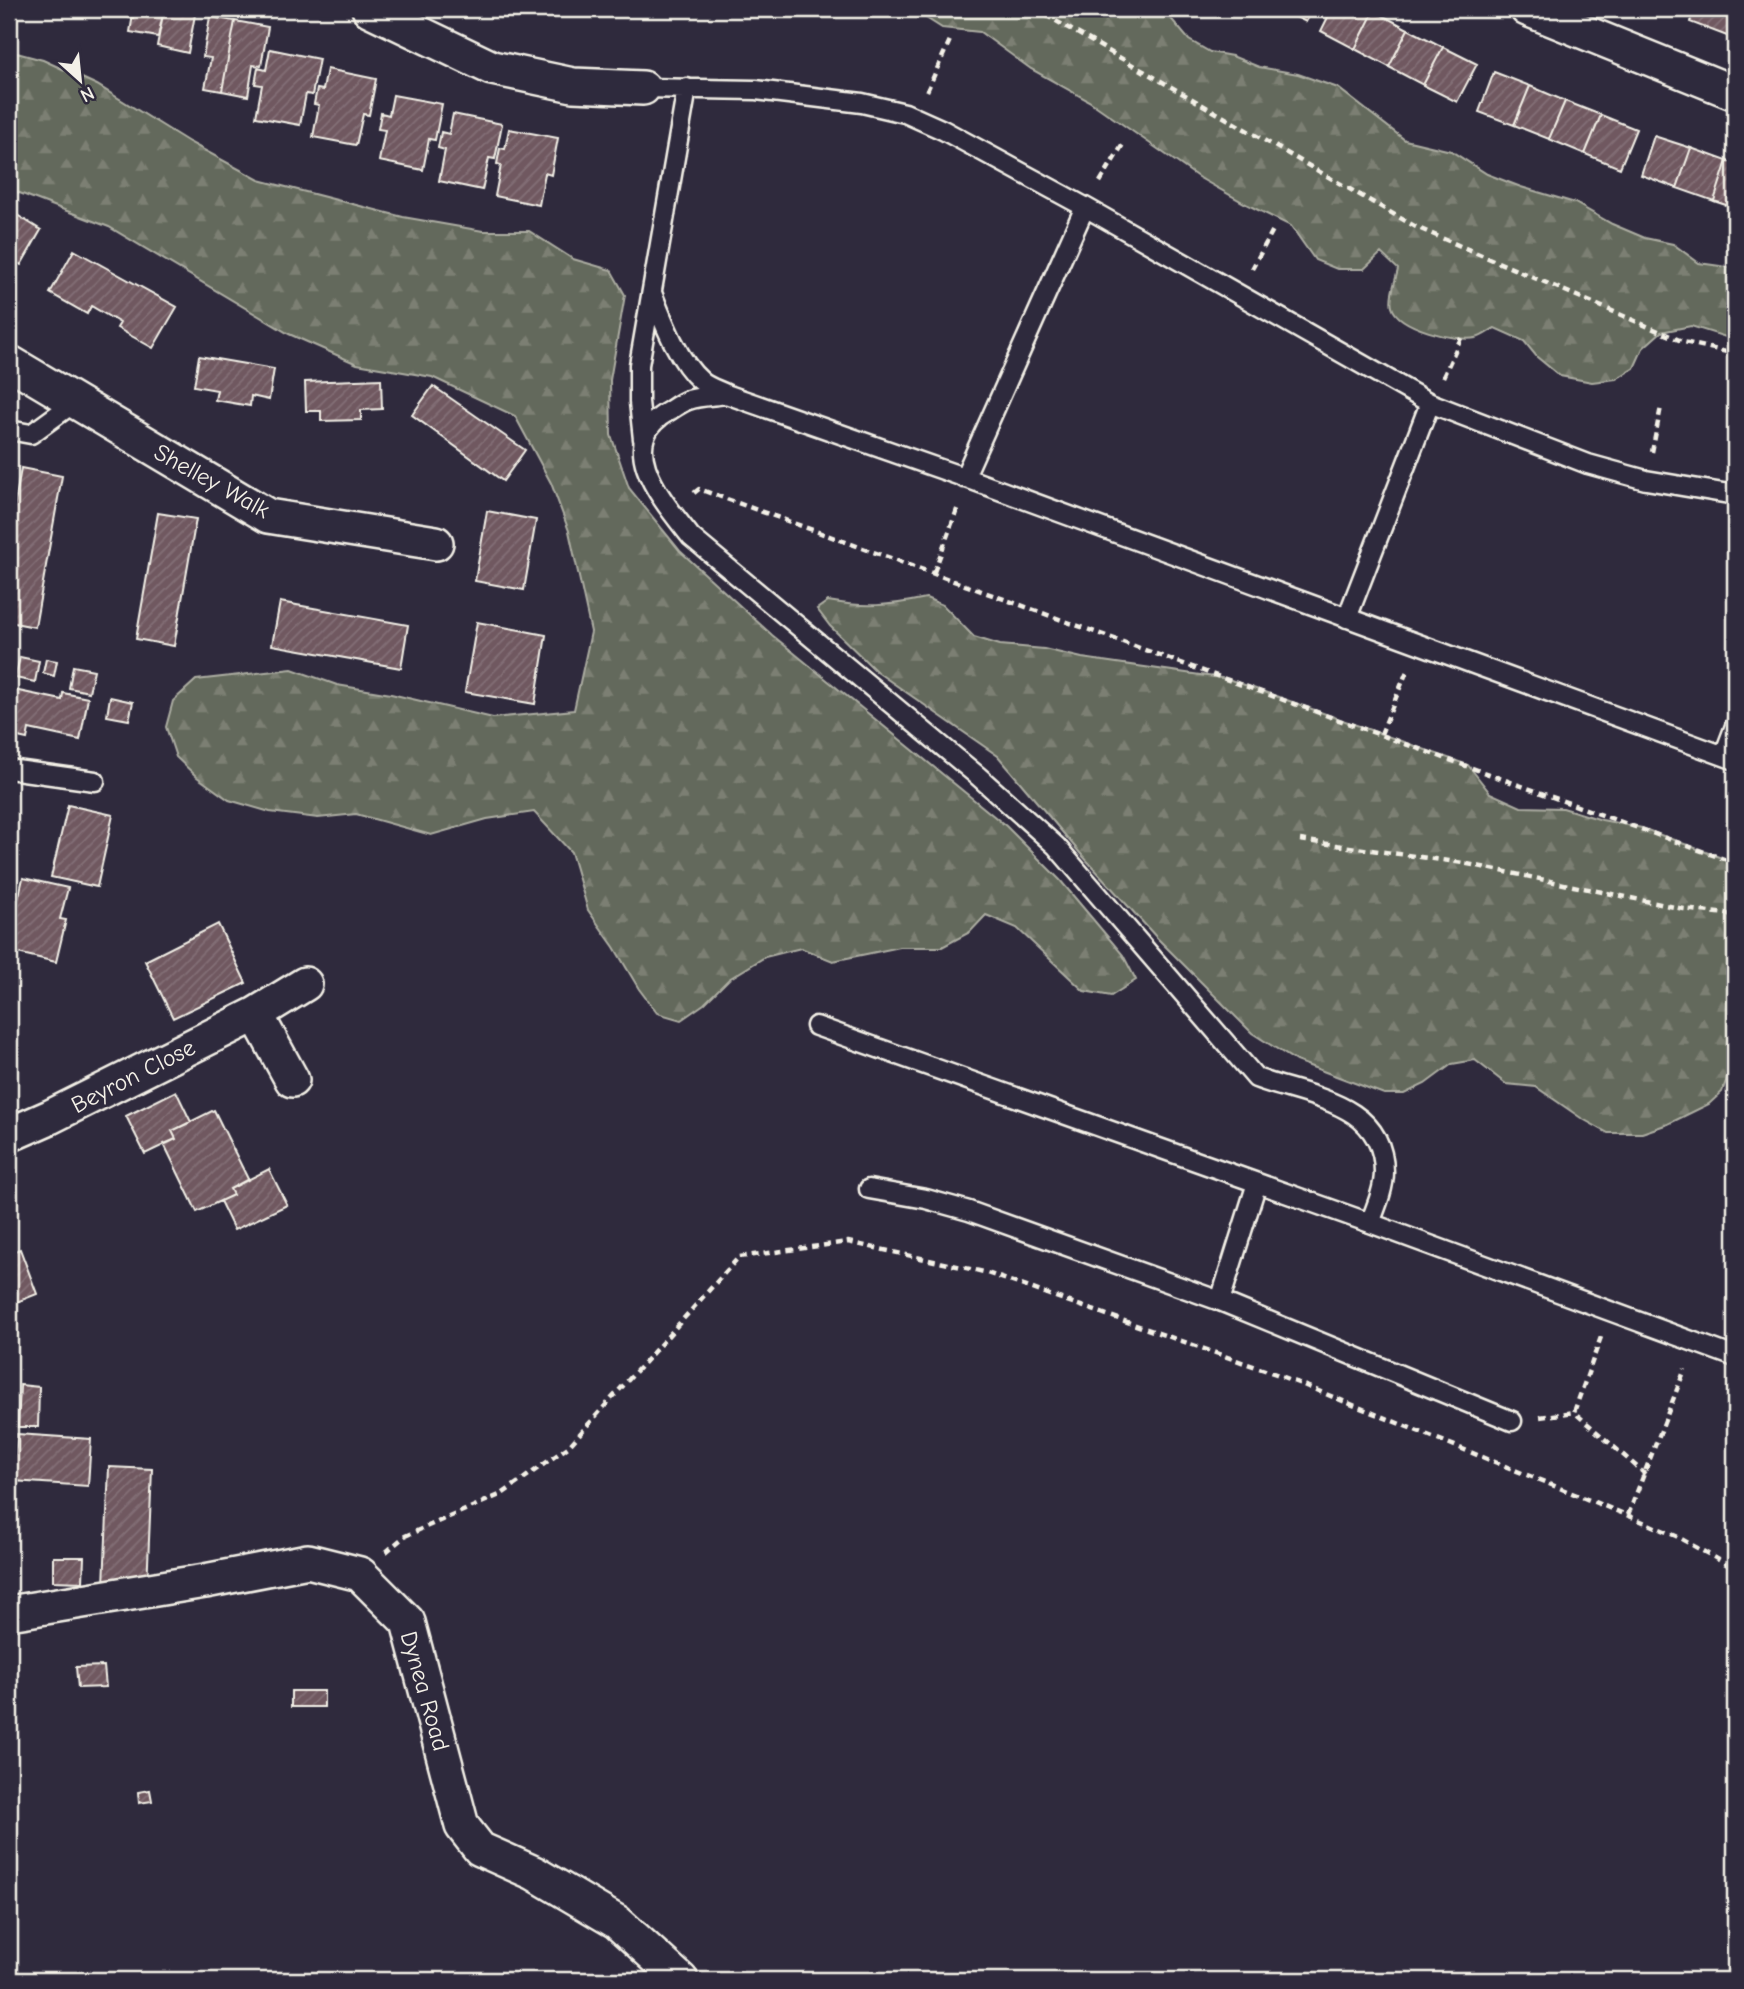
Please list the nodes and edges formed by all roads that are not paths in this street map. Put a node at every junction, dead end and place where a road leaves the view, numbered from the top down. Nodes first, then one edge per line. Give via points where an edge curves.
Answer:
1 (369, 9) edge
2 (1527, 9) edge
3 (643, 88) joint
4 (687, 88) junction
5 (1735, 93) edge
6 (1085, 207) junction
7 (651, 293) junction
8 (9, 362) edge
9 (726, 394) junction
10 (75, 402) junction
11 (1430, 403) junction
12 (9, 430) edge
13 (643, 439) junction
14 (966, 478) junction
15 (1735, 495) edge
16 (436, 542) dead end
17 (1348, 618) junction
18 (1735, 726) edge
19 (1729, 757) edge
20 (9, 769) edge
21 (95, 781) dead end
22 (305, 984) dead end
23 (256, 1014) junction
24 (816, 1026) dead end
25 (292, 1080) dead end
26 (9, 1135) edge
27 (1257, 1183) junction
28 (869, 1189) dead end
29 (1370, 1223) junction
30 (1220, 1301) junction
31 (1735, 1357) edge
32 (1512, 1421) dead end
33 (9, 1613) edge
34 (681, 1980) edge

1 - 3 street via 492,68 573,85
2 - 5 street
3 - 4 lane
4 - 6 lane via 757,90 905,113
4 - 7 lane
6 - 11 lane
6 - 14 lane
7 - 9 lane via 668,332 701,382
7 - 13 lane via 639,365
8 - 10 street, Shelley Walk
9 - 13 lane via 688,400 657,418
9 - 14 lane
10 - 12 lane via 31,433
10 - 16 street, Shelley Walk via 268,516
11 - 15 lane via 1588,464 1646,480
11 - 17 lane
13 - 29 lane via 645,466 659,495 691,537 1056,846 1256,1078 1324,1098 1360,1118 1380,1146 1384,1172
14 - 17 lane
17 - 19 lane
18 - 19 lane
20 - 21 lane
22 - 23 street, Beyron Close
23 - 25 street
23 - 26 street, Beyron Close
24 - 27 lane
27 - 29 lane
27 - 30 lane
28 - 30 lane via 969,1211
29 - 31 lane
30 - 32 lane
33 - 34 street, Dynea Road via 308,1561 360,1574 408,1622 462,1826 480,1849 534,1872 617,1922

